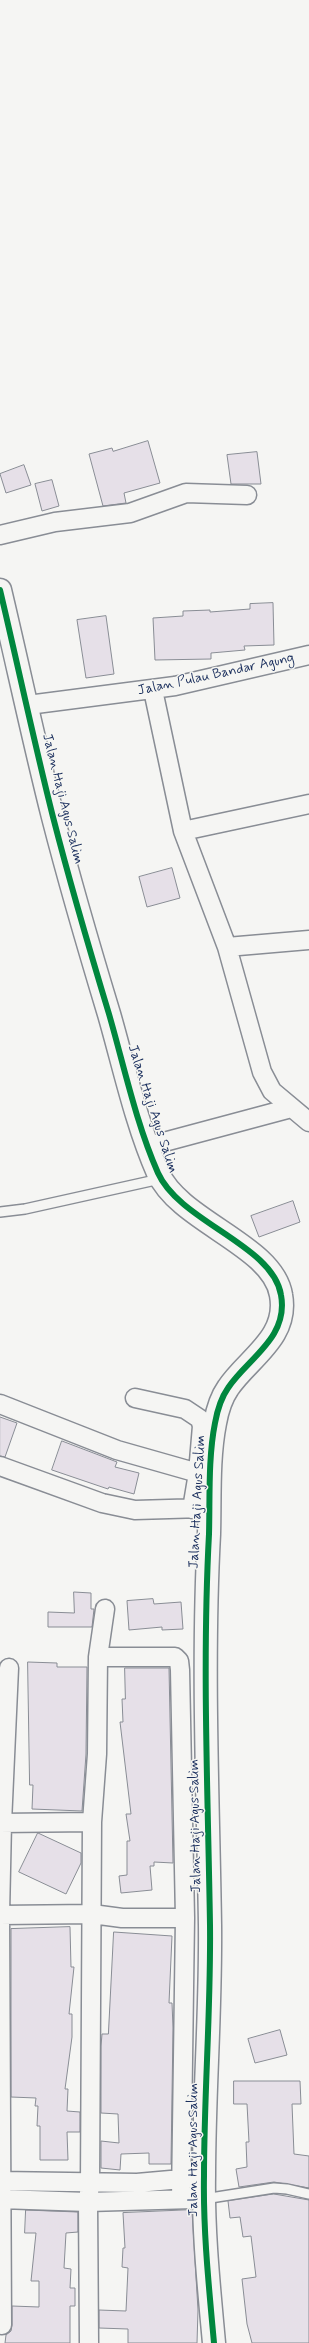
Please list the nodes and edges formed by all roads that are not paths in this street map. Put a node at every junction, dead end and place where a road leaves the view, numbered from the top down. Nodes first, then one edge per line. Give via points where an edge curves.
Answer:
1 (247, 495) dead end
2 (0, 535) edge
3 (0, 590) edge
4 (309, 655) edge
5 (153, 690) junction
6 (28, 705) junction
7 (309, 804) edge
8 (183, 831) junction
9 (309, 940) edge
10 (227, 947) junction
11 (291, 1108) junction
12 (309, 1122) edge
13 (149, 1146) junction
14 (160, 1179) junction
15 (0, 1212) edge
16 (135, 1398) dead end
17 (0, 1404) edge
18 (0, 1466) edge
19 (198, 1473) junction
20 (201, 1508) junction
21 (105, 1609) dead end
22 (98, 1657) junction
23 (9, 1668) dead end
24 (2, 1736) edge
25 (92, 1822) junction
26 (1, 1823) edge
27 (92, 1914) junction
28 (0, 1916) edge
29 (185, 1918) junction
30 (0, 2005) edge
31 (0, 2097) edge
32 (204, 2177) junction
33 (182, 2180) junction
34 (1, 2181) edge
35 (90, 2184) junction
36 (309, 2194) edge
37 (1, 2199) edge
38 (181, 2199) junction
39 (204, 2199) junction
40 (88, 2202) junction
41 (2, 2325) dead end
42 (89, 2343) edge
43 (214, 2343) edge

1 - 2 street via 186,494 130,513 55,522
3 - 6 street, Jalan Haji Agus Salim
4 - 5 street, Jalan Pulau Bandar Agung
5 - 6 street, Jalan Pulau Bandar Agung
5 - 8 street
6 - 13 street, Jalan Haji Agus Salim via 74,894
7 - 8 street
8 - 10 street
9 - 10 street
10 - 11 street via 262,1072 272,1092
11 - 12 street
11 - 13 street
13 - 14 street, Jalan Haji Agus Salim
14 - 15 lane via 25,1209
14 - 20 street, Jalan Haji Agus Salim via 198,1215 265,1266 281,1291 282,1313 272,1336 229,1386 221,1401
16 - 19 street via 185,1409 200,1419 202,1426
17 - 19 street via 117,1450
18 - 20 street via 102,1503 135,1510
19 - 20 street
20 - 32 street, Jalan Haji Agus Salim via 206,1582 210,1926
21 - 22 street
22 - 25 street via 97,1754
22 - 29 street via 175,1656 179,1661
23 - 24 street
24 - 26 street
25 - 26 street
25 - 27 street
26 - 28 street
27 - 28 street
27 - 29 street via 122,1918
27 - 35 street
28 - 30 street
29 - 33 street
30 - 31 street
31 - 34 street
32 - 33 street
32 - 39 street, Jalan Haji Agus Salim
33 - 35 street
33 - 38 street
34 - 35 street
34 - 37 street
35 - 40 street
36 - 39 lane via 274,2188
37 - 40 street
37 - 41 street
38 - 39 street
38 - 40 street
39 - 43 street, Jalan Haji Agus Salim
40 - 42 street

